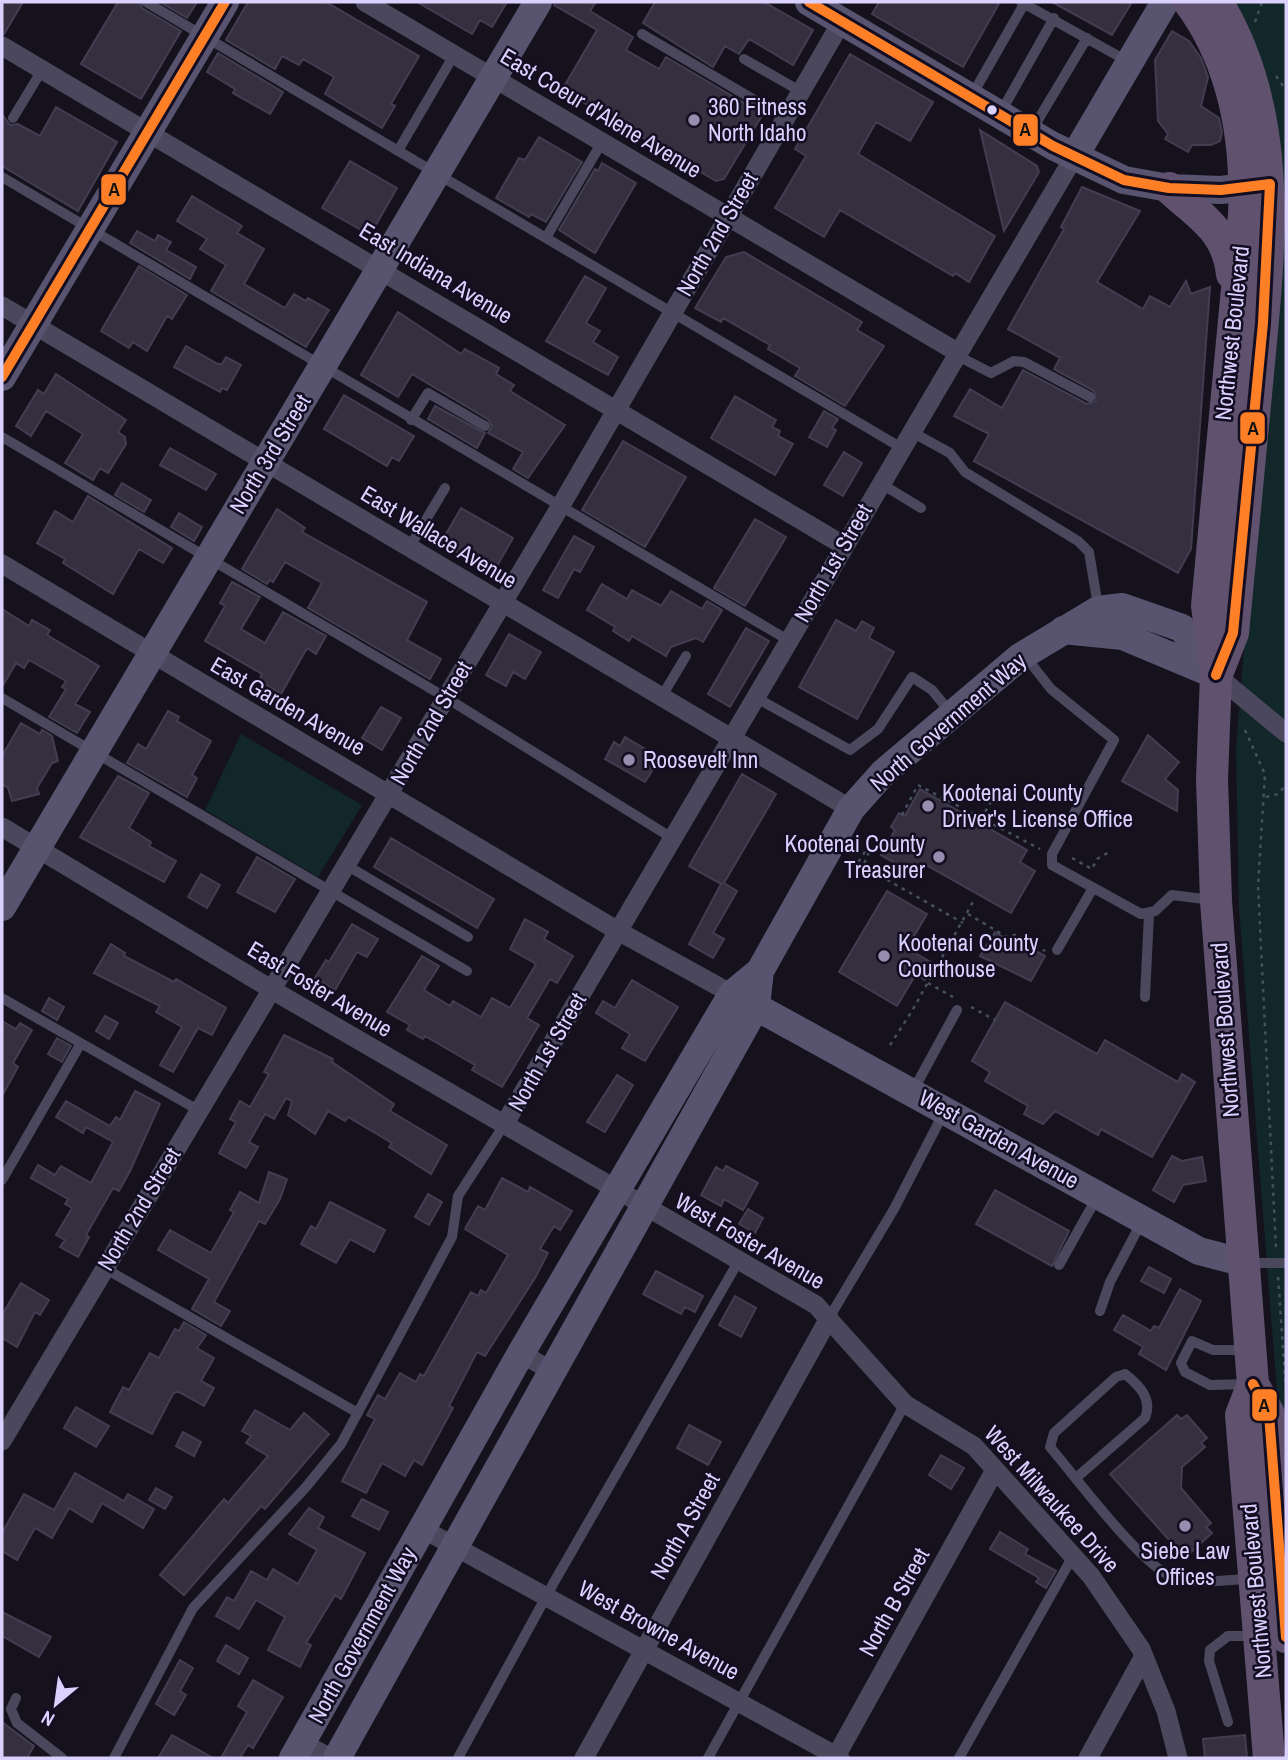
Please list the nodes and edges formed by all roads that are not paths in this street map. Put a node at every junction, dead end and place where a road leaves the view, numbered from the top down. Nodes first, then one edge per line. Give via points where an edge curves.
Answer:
1 (146, 2) edge
2 (225, 2) edge
3 (365, 2) edge
4 (538, 2) edge
5 (808, 2) edge
6 (1164, 2) edge
7 (1189, 2) edge
8 (1217, 2) edge
9 (1023, 3) edge
10 (847, 11) edge
11 (1054, 19) junction
12 (642, 34) dead end
13 (205, 36) junction
14 (1087, 38) junction
15 (2, 46) edge
16 (454, 55) junction
17 (744, 59) dead end
18 (1129, 62) junction
19 (42, 70) junction
20 (492, 78) junction
21 (800, 91) junction
22 (971, 97) junction
23 (999, 114) junction
24 (13, 118) dead end
25 (785, 118) junction
26 (148, 132) junction
27 (1031, 133) junction
28 (602, 142) junction
29 (399, 149) junction
30 (1074, 157) junction
31 (436, 170) junction
32 (2, 177) edge
33 (1257, 186) junction
34 (1169, 188) junction
35 (727, 217) junction
36 (89, 231) junction
37 (547, 236) junction
38 (381, 268) junction
39 (1235, 298) junction
40 (2, 306) edge
41 (672, 311) junction
42 (33, 325) junction
43 (956, 353) junction
44 (322, 368) junction
45 (1247, 376) junction
46 (2, 377) edge
47 (1090, 397) dead end
48 (615, 409) junction
49 (411, 420) junction
50 (485, 426) dead end
51 (2, 437) edge
52 (905, 439) junction
53 (264, 462) junction
54 (880, 483) junction
55 (445, 488) dead end
56 (560, 507) junction
57 (921, 508) dead end
58 (843, 545) junction
59 (409, 548) junction
60 (207, 558) junction
61 (2, 564) edge
62 (503, 603) junction
63 (1098, 610) junction
64 (1063, 630) junction
65 (788, 640) junction
66 (151, 654) junction
67 (1024, 655) junction
68 (686, 656) dead end
69 (1216, 675) junction
70 (662, 696) junction
71 (445, 697) junction
72 (755, 697) junction
73 (2, 698) edge
74 (953, 715) junction
75 (1286, 733) edge
76 (732, 738) junction
77 (93, 752) junction
78 (390, 794) junction
79 (851, 808) junction
80 (2, 827) edge
81 (672, 838) junction
82 (36, 848) junction
83 (346, 865) junction
84 (1093, 888) junction
85 (330, 890) junction
86 (1216, 901) junction
87 (2, 906) edge
88 (1149, 914) junction
89 (618, 931) junction
90 (468, 937) dead end
91 (1055, 953) road end
92 (467, 971) dead end
93 (270, 989) junction
94 (1145, 997) dead end
95 (2, 998) edge
96 (744, 1000) junction
97 (957, 1010) dead end
98 (81, 1043) junction
99 (913, 1092) junction
100 (198, 1110) junction
101 (946, 1110) junction
102 (504, 1125) junction
103 (2, 1180) edge
104 (615, 1190) junction
105 (1099, 1195) junction
106 (646, 1208) junction
107 (1143, 1219) junction
108 (738, 1262) junction
109 (1245, 1263) junction
110 (1282, 1263) edge
111 (1059, 1265) dead end
112 (104, 1268) junction
113 (1100, 1311) dead end
114 (829, 1318) junction
115 (1250, 1350) junction
116 (521, 1353) junction
117 (551, 1371) junction
118 (1253, 1384) junction
119 (905, 1404) junction
120 (358, 1413) junction
121 (7, 1419) edge
122 (2, 1441) edge
123 (995, 1470) junction
124 (1076, 1478) junction
125 (421, 1528) junction
126 (455, 1545) junction
127 (1073, 1555) junction
128 (1255, 1579) junction
129 (547, 1596) junction
130 (1273, 1637) edge
131 (644, 1650) junction
132 (1144, 1656) junction
133 (16, 1698) dead end
134 (739, 1702) junction
135 (1228, 1722) dead end
136 (298, 1750) edge
137 (62, 1758) edge
138 (114, 1758) edge
139 (331, 1758) edge
140 (337, 1758) edge
141 (458, 1758) edge
142 (584, 1758) edge
143 (708, 1758) edge
144 (837, 1758) edge
145 (959, 1758) edge
146 (1088, 1758) edge
147 (1178, 1758) edge
148 (1269, 1758) edge

1 - 13 lane
2 - 13 main road
3 - 16 street, East Coeur d'Alene Avenue
4 - 20 main road, North 3rd Street
5 - 10 main road
6 - 18 main road, North 1st Street
7 - 33 main road, Northwest Boulevard via 1208,29 1226,71
8 - 33 main road, Northwest Boulevard via 1253,81 1266,141
9 - 11 lane
9 - 22 lane
10 - 21 street, North 2nd Street
10 - 22 main road
11 - 14 lane
11 - 23 lane
12 - 25 lane
13 - 26 main road
13 - 29 lane
14 - 18 lane
14 - 27 lane
15 - 19 street, East Indiana Avenue
16 - 20 street, East Coeur d'Alene Avenue
16 - 29 lane
17 - 21 lane
18 - 30 main road, North 1st Street
19 - 24 lane
19 - 26 street, East Indiana Avenue
20 - 28 street, East Coeur d'Alene Avenue
20 - 31 main road, North 3rd Street
21 - 25 street, North 2nd Street
22 - 23 main road
23 - 27 main road
25 - 35 street, North 2nd Street
26 - 36 main road
26 - 38 street, East Indiana Avenue
27 - 30 main road
28 - 35 street, East Coeur d'Alene Avenue
28 - 37 lane
29 - 31 lane
30 - 34 main road via 1124,180
30 - 43 street, North 1st Street
31 - 37 lane
31 - 38 main road, North 3rd Street
32 - 36 lane
33 - 34 main road
33 - 39 main road, Northwest Boulevard
33 - 45 main road, Northwest Boulevard via 1267,279
34 - 39 main road via 1221,236
35 - 41 street, North 2nd Street
35 - 43 street, East Coeur d'Alene Avenue
36 - 42 main road
36 - 44 lane
37 - 41 lane
38 - 44 main road, North 3rd Street
38 - 48 street, East Indiana Avenue
39 - 45 main road, Northwest Boulevard
40 - 42 street, East Wallace Avenue
41 - 48 street, North 2nd Street
41 - 52 lane
42 - 46 main road
42 - 53 street, East Wallace Avenue
43 - 47 lane via 991,373 1014,361 1024,362
43 - 52 street, North 1st Street
44 - 49 lane
44 - 53 main road, North 3rd Street
45 - 69 main road, Northwest Boulevard via 1233,633
48 - 56 street, North 2nd Street
48 - 58 street, East Indiana Avenue
49 - 50 lane via 428,393
49 - 56 lane
51 - 60 lane
52 - 54 street, North 1st Street
52 - 63 lane via 950,453 965,472 1078,541 1089,552
53 - 59 street, East Wallace Avenue
53 - 60 main road, North 3rd Street
54 - 57 lane
54 - 58 street, North 1st Street
55 - 59 lane
56 - 62 street, North 2nd Street
56 - 65 lane
58 - 65 street, North 1st Street
59 - 62 street, East Wallace Avenue
60 - 66 main road, North 3rd Street
60 - 71 lane
61 - 66 street, East Garden Avenue
62 - 70 street, East Wallace Avenue
62 - 71 street, North 2nd Street
63 - 64 main road, North Government Way
63 - 69 main road via 1122,607 1182,628
64 - 67 main road, North Government Way
64 - 69 main road via 1123,636
65 - 72 street, North 1st Street
66 - 77 main road, North 3rd Street
66 - 78 street, East Garden Avenue
67 - 74 main road, North Government Way
67 - 84 lane via 1051,689 1114,740 1051,858 1052,865
68 - 70 lane
69 - 75 street
69 - 86 main road, Northwest Boulevard via 1212,779
70 - 76 street, East Wallace Avenue
71 - 78 street, North 2nd Street
71 - 81 lane
72 - 74 lane via 850,750 878,729 912,677 932,690
72 - 76 street, North 1st Street
73 - 77 lane
74 - 79 main road, North Government Way via 883,773
76 - 79 street, East Wallace Avenue
76 - 81 street, North 1st Street
77 - 82 main road, North 3rd Street
77 - 85 lane
78 - 83 street, North 2nd Street
78 - 89 street, East Garden Avenue
79 - 96 main road, North Government Way
80 - 82 street, East Foster Avenue
81 - 89 street, North 1st Street
82 - 87 main road, North 3rd Street
82 - 93 street, East Foster Avenue
83 - 85 street, North 2nd Street
83 - 90 lane
84 - 88 lane
84 - 91 lane
85 - 92 lane
85 - 93 street, North 2nd Street
86 - 88 lane via 1172,895
86 - 109 main road, Northwest Boulevard
88 - 94 lane
89 - 96 street, East Garden Avenue
89 - 102 street, North 1st Street
93 - 100 street, North 2nd Street
93 - 102 street, East Foster Avenue
95 - 98 lane
96 - 99 main road, West Garden Avenue
96 - 104 main road, North Government Way
96 - 106 main road, North Government Way
97 - 99 lane
98 - 100 lane
98 - 103 lane
99 - 101 main road, West Garden Avenue
100 - 112 street, North 2nd Street
101 - 105 main road, West Garden Avenue
101 - 114 lane
102 - 104 street, East Foster Avenue
102 - 120 lane via 458,1196 452,1237
104 - 106 street
104 - 116 main road, North Government Way
105 - 107 main road, West Garden Avenue
105 - 111 lane
106 - 108 street, West Foster Avenue
106 - 117 main road, North Government Way
107 - 109 main road, West Garden Avenue via 1199,1251
107 - 113 lane
108 - 114 street, West Foster Avenue via 810,1301
108 - 129 lane
109 - 110 lane
109 - 115 main road, Northwest Boulevard
112 - 120 lane
112 - 121 street, North 2nd Street
114 - 119 street, West Milwaukee Drive
114 - 131 street, North A Street
115 - 118 main road, Northwest Boulevard
115 - 118 lane via 1213,1350 1192,1341 1181,1363 1185,1372 1210,1385
116 - 117 street
116 - 125 main road, North Government Way
117 - 126 main road, North Government Way
118 - 128 main road, Northwest Boulevard via 1241,1415
118 - 130 main road, Northwest Boulevard via 1269,1414
119 - 123 street, West Milwaukee Drive via 961,1436
119 - 134 lane
120 - 138 lane via 329,1460 193,1608
121 - 122 street, North 2nd Street
123 - 127 street, West Milwaukee Drive
123 - 144 street, North B Street
124 - 124 lane via 1050,1447 1051,1439 1116,1377 1125,1374 1148,1401 1145,1418
124 - 128 lane via 1150,1565 1188,1580
125 - 126 street, North Government Way
125 - 136 main road, North Government Way
126 - 129 street, West Browne Avenue
126 - 140 main road, North Government Way
127 - 132 street, West Milwaukee Drive via 1123,1619
127 - 145 lane
128 - 130 main road, Northwest Boulevard
129 - 131 street, West Browne Avenue
129 - 141 lane
130 - 135 lane via 1228,1636 1210,1650 1209,1661
130 - 148 main road, Northwest Boulevard
131 - 134 street, West Browne Avenue
131 - 142 street, North A Street
132 - 146 street
132 - 147 street, West Milwaukee Drive
133 - 137 lane via 11,1709 17,1723
134 - 143 lane
134 - 144 street, West Browne Avenue
136 - 139 street, North Government Way

